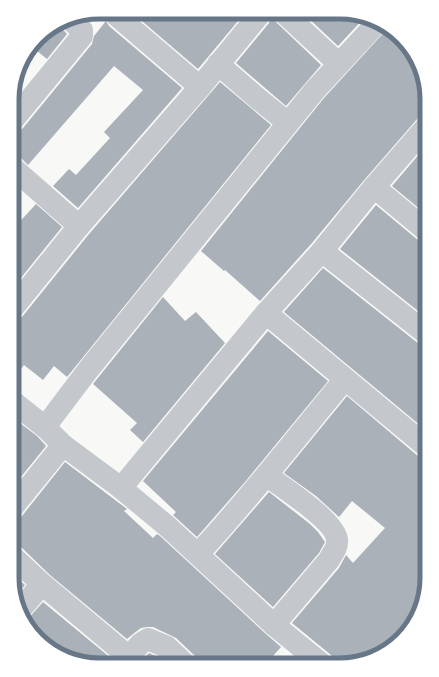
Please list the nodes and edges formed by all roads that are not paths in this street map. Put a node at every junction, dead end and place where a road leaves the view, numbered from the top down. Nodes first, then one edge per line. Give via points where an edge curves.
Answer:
1 (121, 19) edge
2 (256, 19) edge
3 (290, 19) edge
4 (74, 23) edge
5 (374, 27) edge
6 (218, 64) junction
7 (339, 64) junction
8 (200, 87) junction
9 (19, 113) edge
10 (288, 123) junction
11 (420, 134) edge
12 (19, 173) edge
13 (374, 187) junction
14 (420, 225) edge
15 (79, 226) junction
16 (322, 251) junction
17 (19, 300) edge
18 (266, 313) junction
19 (420, 328) edge
20 (345, 379) junction
21 (19, 407) edge
22 (45, 427) junction
23 (420, 441) edge
24 (63, 444) junction
25 (267, 476) junction
26 (121, 488) junction
27 (19, 499) edge
28 (198, 554) junction
29 (19, 563) edge
30 (42, 584) junction
31 (24, 606) edge
32 (274, 625) junction
33 (124, 658) edge
34 (128, 658) edge
35 (179, 658) edge
36 (314, 658) edge

1 - 8 street
2 - 6 street
3 - 7 street
4 - 9 street via 82,30 82,36
5 - 7 street
6 - 8 street
6 - 10 street
7 - 10 street
8 - 15 street
10 - 22 street via 92,364
11 - 13 street
12 - 15 street
13 - 14 street
13 - 16 street
15 - 17 street
16 - 18 street
16 - 19 street
18 - 20 street
18 - 26 street
20 - 23 street
20 - 25 street
21 - 22 street
22 - 24 street
24 - 26 street
24 - 27 street
25 - 28 street
25 - 32 street via 324,520 337,540 336,549 329,560
26 - 28 street
28 - 32 street
29 - 30 street
30 - 31 street
30 - 33 street
32 - 36 street
34 - 35 street via 148,639 167,647

